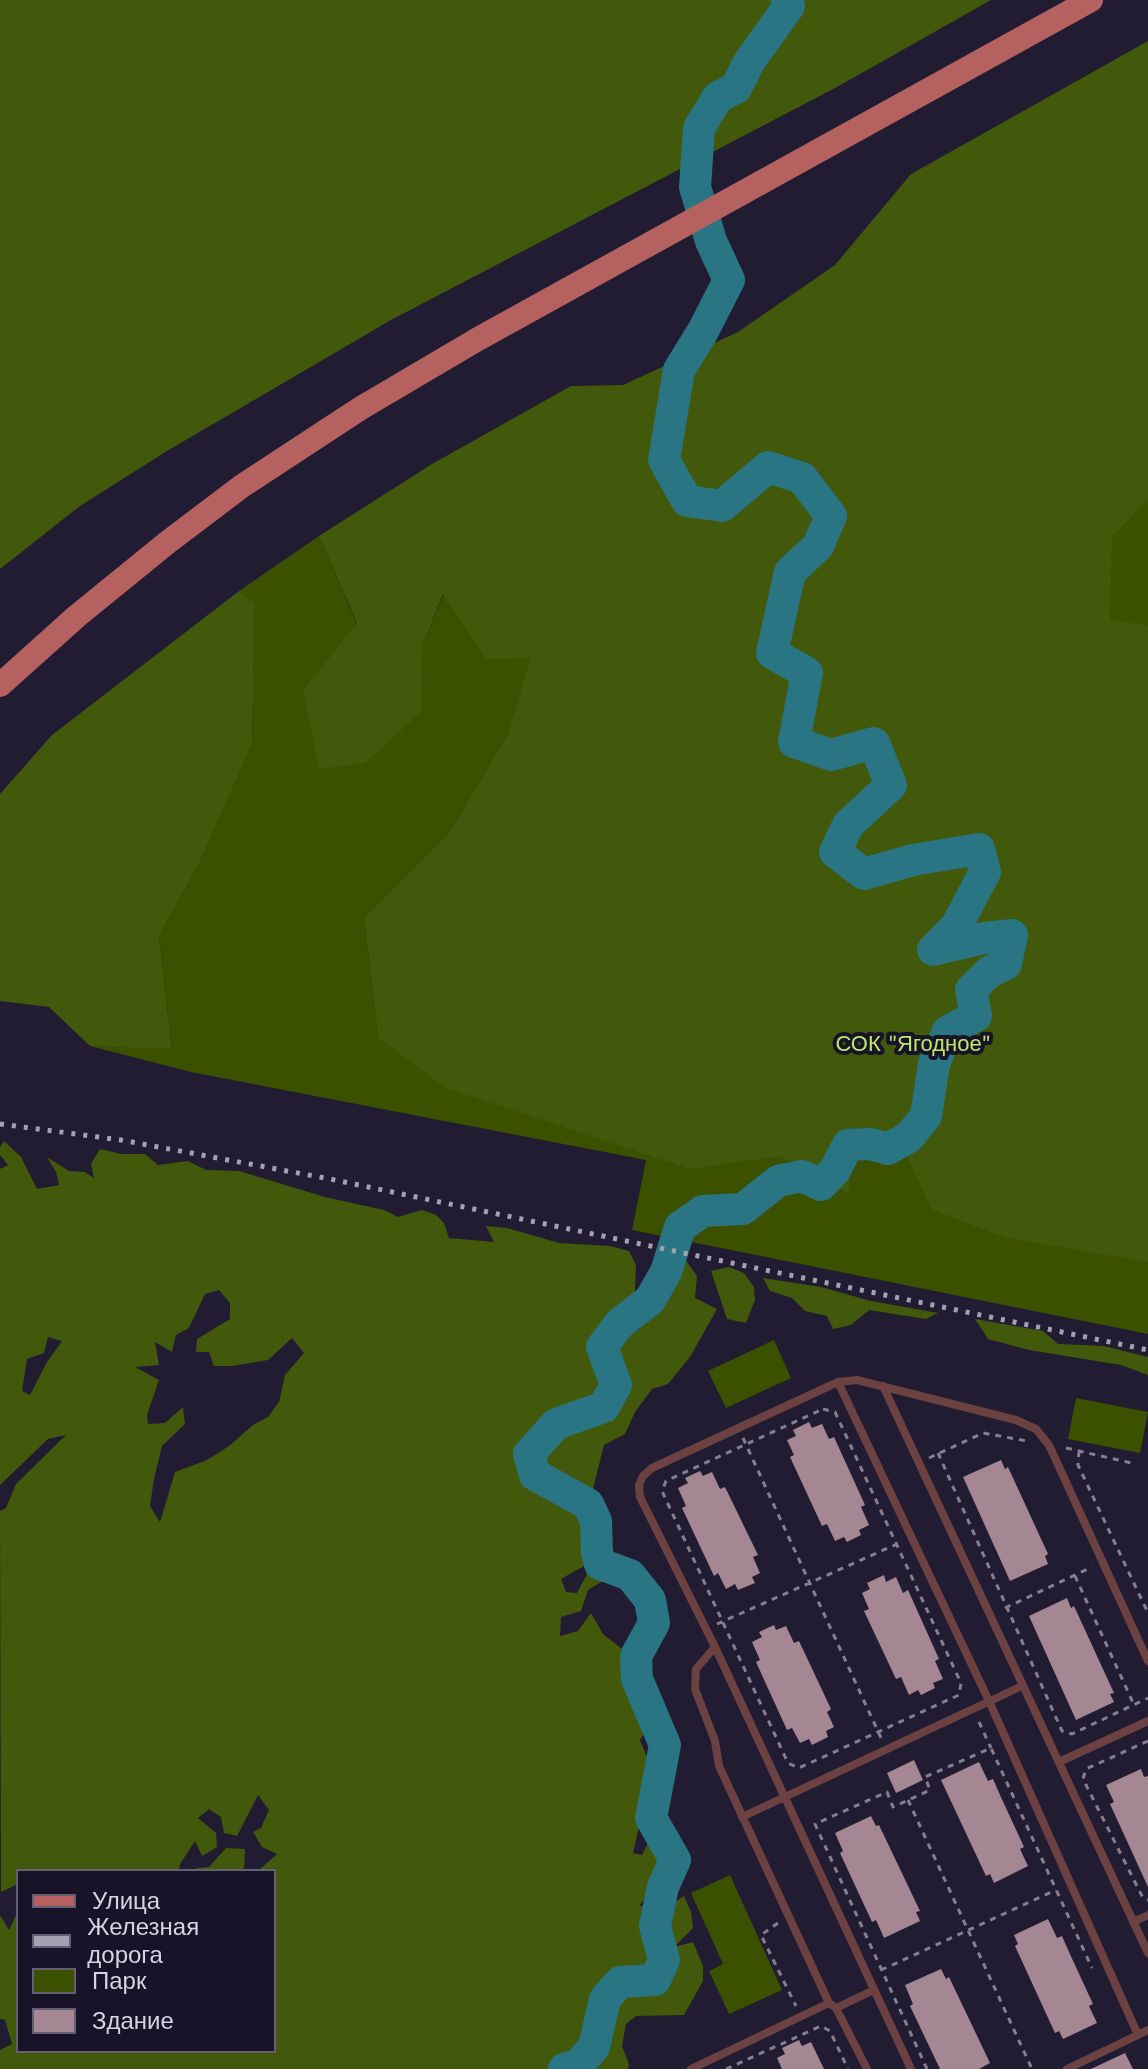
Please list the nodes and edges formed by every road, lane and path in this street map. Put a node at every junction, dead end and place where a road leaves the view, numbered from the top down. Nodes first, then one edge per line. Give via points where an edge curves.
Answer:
1 (1091, 0) edge
2 (0, 685) edge
3 (838, 1382) junction
4 (883, 1386) junction
5 (738, 1428) junction
6 (746, 1444) junction
7 (1079, 1451) dead end
8 (938, 1453) dead end
9 (911, 1538) junction
10 (896, 1545) junction
11 (1103, 1563) junction
12 (1075, 1576) junction
13 (809, 1583) junction
14 (1007, 1608) junction
15 (1148, 1613) edge
16 (990, 1616) junction
17 (723, 1621) junction
18 (705, 1629) junction
19 (715, 1647) junction
20 (1148, 1661) edge
21 (1022, 1686) junction
22 (1148, 1698) edge
23 (989, 1701) junction
24 (1134, 1705) junction
25 (1146, 1722) edge
26 (878, 1732) junction
27 (1148, 1741) edge
28 (886, 1749) junction
29 (1059, 1762) junction
30 (784, 1797) junction
31 (908, 1800) junction
32 (742, 1817) junction
33 (1070, 1884) junction
34 (1055, 1891) junction
35 (1148, 1900) edge
36 (788, 1915) junction
37 (1148, 1915) edge
38 (1133, 1922) junction
39 (967, 1931) junction
40 (1148, 1953) edge
41 (883, 1970) junction
42 (1093, 1971) dead end
43 (868, 1976) junction
44 (874, 1990) junction
45 (833, 2005) junction
46 (801, 2017) junction
47 (1148, 2030) edge
48 (1138, 2035) junction
49 (738, 2064) junction
50 (691, 2069) edge
51 (726, 2069) edge
52 (740, 2069) edge
53 (848, 2069) edge
54 (867, 2069) edge
55 (911, 2069) edge
56 (927, 2069) edge
57 (1032, 2069) edge
58 (1067, 2069) edge

1 - 2 main road via 361,408 242,486 77,616
3 - 4 lane
3 - 5 lane
3 - 9 lane
4 - 11 lane via 1036,1429 1049,1445
4 - 16 lane
5 - 6 path
5 - 18 lane via 652,1468 639,1485 640,1497
6 - 10 path via 823,1409 835,1412
6 - 13 path
6 - 17 path via 666,1481 662,1491
7 - 15 path via 1078,1465
8 - 14 path
9 - 10 path
9 - 23 lane
10 - 13 path
10 - 26 path via 961,1683 959,1695
11 - 12 path
11 - 20 lane
12 - 14 path
12 - 24 path
13 - 17 path
13 - 26 path
14 - 16 path
14 - 24 path via 1062,1731 1072,1734
16 - 21 lane
17 - 18 path
17 - 26 path via 788,1763 799,1768
18 - 19 lane
19 - 30 lane
19 - 32 lane via 696,1669 695,1689 719,1766
21 - 23 lane
21 - 29 lane
22 - 24 path
23 - 28 lane
23 - 33 lane
24 - 25 path
25 - 29 lane
26 - 28 path
27 - 35 path via 1086,1769 1083,1779
28 - 30 lane
29 - 38 lane
30 - 32 lane
30 - 43 lane
31 - 34 path via 930,1790 925,1777 991,1748
31 - 39 path
31 - 41 path via 893,1807 887,1792 815,1824
32 - 36 lane
33 - 34 path
33 - 48 lane
34 - 39 path
34 - 42 path
36 - 45 lane
36 - 46 path via 761,1935
37 - 38 lane
38 - 40 lane
39 - 41 path
39 - 57 path
41 - 43 path
41 - 56 path
43 - 44 lane
44 - 45 lane
44 - 55 lane
45 - 46 lane
45 - 54 lane
46 - 50 lane
47 - 48 lane
48 - 58 lane
49 - 51 path
49 - 52 path
49 - 53 path via 821,2026 830,2031

